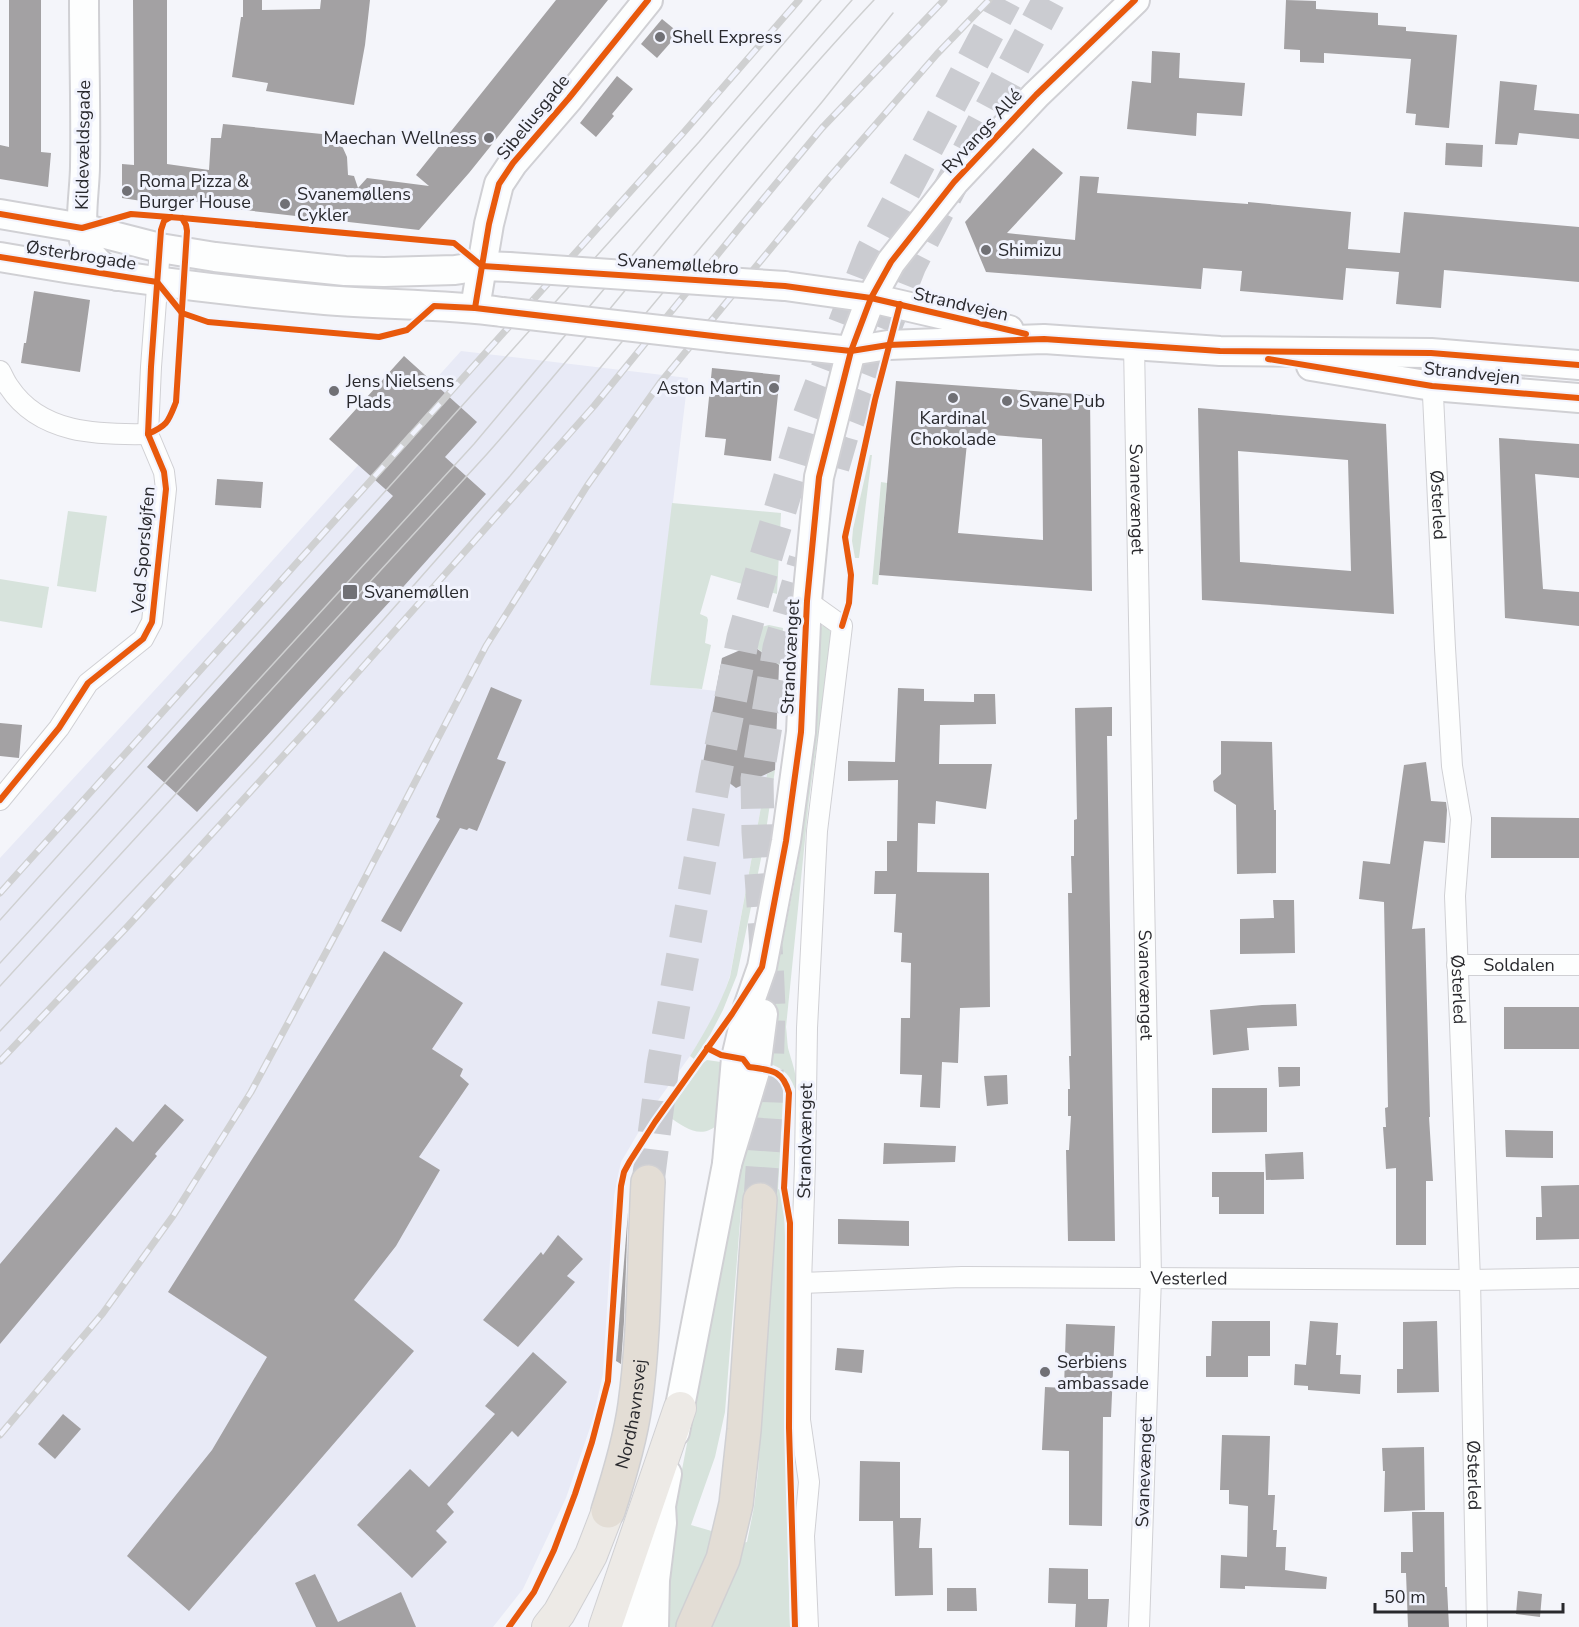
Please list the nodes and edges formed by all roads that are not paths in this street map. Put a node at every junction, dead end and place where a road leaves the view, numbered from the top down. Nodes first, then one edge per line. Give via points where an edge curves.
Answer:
1 (84, 0) edge
2 (648, 0) edge
3 (1135, 0) edge
4 (9, 220) edge
5 (82, 228) junction
6 (160, 248) junction
7 (0, 257) edge
8 (495, 266) junction
9 (117, 276) junction
10 (157, 282) junction
11 (871, 298) junction
12 (489, 310) junction
13 (1044, 339) junction
14 (1134, 345) junction
15 (851, 351) junction
16 (1220, 351) junction
17 (1431, 353) junction
18 (1579, 366) edge
19 (0, 371) edge
20 (1432, 386) junction
21 (1579, 398) edge
22 (148, 434) junction
23 (807, 601) junction
24 (0, 800) edge
25 (1457, 965) junction
26 (1579, 965) edge
27 (648, 1182) tunnel mouth
28 (760, 1200) tunnel mouth
29 (1151, 1278) junction
30 (1579, 1278) edge
31 (1470, 1280) junction
32 (801, 1283) junction
33 (680, 1408) junction
34 (661, 1506) junction
35 (608, 1511) joint
36 (548, 1627) edge
37 (605, 1627) edge
38 (633, 1627) edge
39 (654, 1627) edge
40 (693, 1627) edge
41 (808, 1627) edge
42 (1139, 1627) edge
43 (1477, 1627) edge

1 - 5 street, Kildevældsgade
2 - 8 street, Sibeliusgade via 499,184 489,224
3 - 11 street, Ryvangs Allé via 1036,95 954,182 891,262
4 - 5 street, Østerbrogade
5 - 6 street, Østerbrogade
5 - 9 street, Kildevældsgade via 93,258
6 - 8 street, Østerbrogade via 345,271
6 - 10 street, Ved Sporsløjfen
7 - 9 street, Østerbrogade
8 - 11 street, Svanemøllebro, bridge via 785,286
8 - 12 street, Sibeliusgade
9 - 10 street, Østerbrogade
10 - 12 street, Østerbrogade via 321,299
10 - 22 street, Ved Sporsløjfen
11 - 13 street, Strandvejen
11 - 15 street, Ryvangs Allé
12 - 15 street, bridge
13 - 14 street, Strandvejen
13 - 15 street, Strandvejen via 888,345
14 - 16 street, Strandvejen
14 - 29 street, Svanevænget
15 - 23 street, Strandvænget via 819,477
16 - 17 street, Strandvejen
16 - 20 street, Strandvejen
17 - 18 street, Strandvejen
17 - 20 street, Østerled
19 - 22 street via 20,400 46,420 91,433
20 - 21 street, Strandvejen
20 - 25 street, Østerled via 1452,766 1461,819 1455,896
22 - 24 street, Ved Sporsløjfen via 164,472 166,489 152,622 143,639 88,683 59,728
23 - 32 street, Strandvænget via 842,626 818,831 807,1028
23 - 33 street, Strandvænget via 801,732 786,841 762,967 763,1016 756,1068 727,1164
25 - 26 street, Soldalen
25 - 31 street, Østerled
27 - 35 highway, Nordhavnsvej via 635,1407
28 - 40 highway via 736,1504 723,1559
29 - 31 street, Vesterled
29 - 32 street, Vesterled via 962,1277
29 - 42 street, Svanevænget
30 - 31 street, Vesterled
31 - 43 street, Østerled
32 - 41 street, Strandvænget via 800,1420 809,1482 804,1536
33 - 34 street, Strandvænget
33 - 37 main road
34 - 38 street, Strandvænget via 640,1562
34 - 39 street, Strandvænget
35 - 36 main road, Nordhavnsvej via 591,1555

